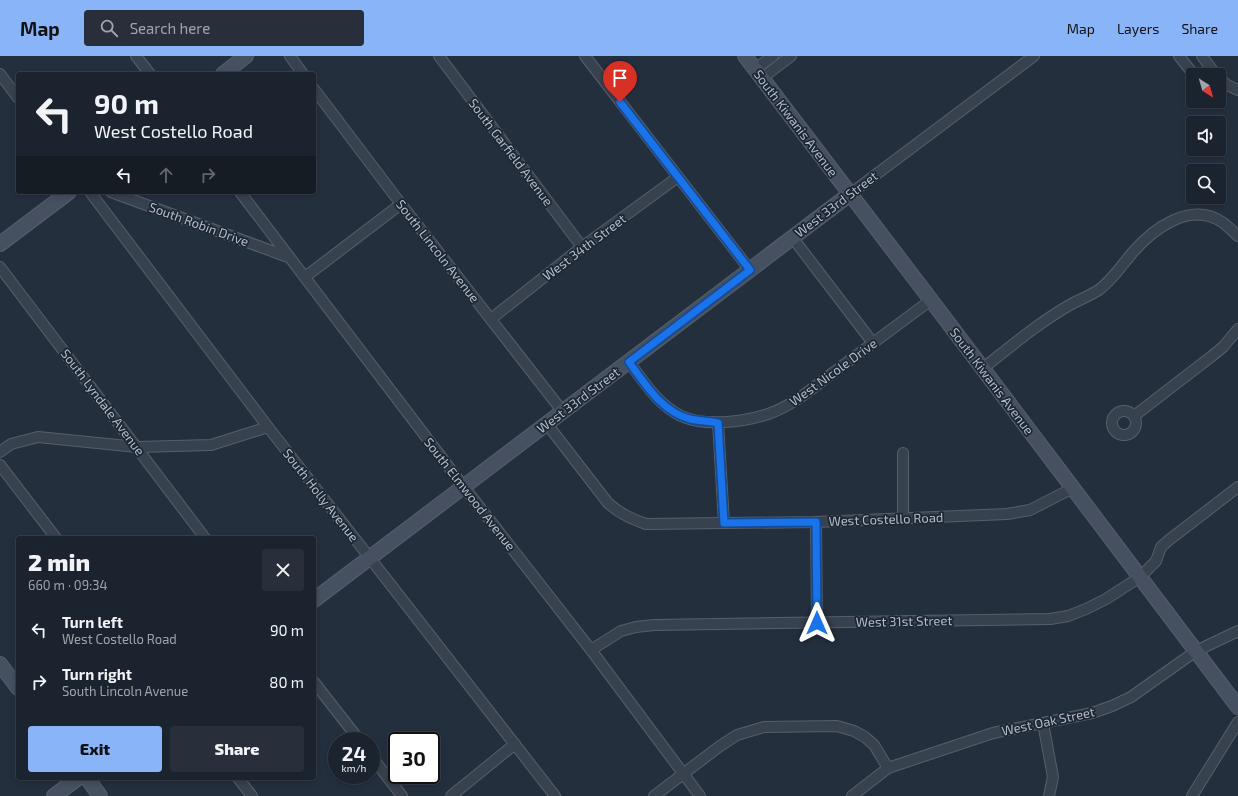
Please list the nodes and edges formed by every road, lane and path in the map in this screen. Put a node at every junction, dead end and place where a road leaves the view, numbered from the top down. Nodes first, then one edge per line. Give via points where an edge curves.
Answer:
1 (136, 56) edge
2 (246, 56) edge
3 (290, 56) edge
4 (439, 56) edge
5 (585, 56) edge
6 (745, 56) edge
7 (773, 56) edge
8 (791, 56) edge
9 (1034, 56) edge
10 (1179, 56) edge
11 (1202, 56) edge
12 (1188, 68) edge
13 (1211, 68) edge
14 (148, 72) edge
15 (226, 72) edge
16 (302, 72) edge
17 (0, 74) edge
18 (758, 74) junction
19 (1226, 84) edge
20 (1238, 90) edge
21 (316, 91) edge
22 (16, 95) edge
23 (678, 177) junction
24 (66, 194) edge
25 (92, 194) edge
26 (116, 194) edge
27 (241, 194) edge
28 (850, 194) junction
29 (401, 204) junction
30 (1238, 236) edge
31 (792, 237) junction
32 (0, 244) edge
33 (582, 247) junction
34 (288, 257) junction
35 (0, 267) edge
36 (750, 270) junction
37 (305, 277) junction
38 (931, 300) junction
39 (491, 319) junction
40 (1238, 329) edge
41 (873, 343) junction
42 (629, 362) junction
43 (982, 369) junction
44 (563, 412) junction
45 (1134, 416) dead end
46 (718, 423) junction
47 (547, 424) junction
48 (268, 427) junction
49 (137, 447) junction
50 (0, 452) edge
51 (903, 453) dead end
52 (0, 465) edge
53 (464, 487) junction
54 (1238, 487) edge
55 (1073, 488) junction
56 (904, 518) junction
57 (816, 522) junction
58 (724, 523) junction
59 (54, 536) edge
60 (204, 536) edge
61 (370, 558) junction
62 (1140, 577) junction
63 (316, 598) edge
64 (817, 623) junction
65 (1238, 631) edge
66 (591, 650) junction
67 (1196, 651) junction
68 (0, 664) edge
69 (16, 685) edge
70 (316, 685) edge
71 (1238, 707) edge
72 (1238, 722) edge
73 (1043, 723) junction
74 (353, 732) edge
75 (515, 744) junction
76 (380, 768) edge
77 (888, 768) junction
78 (684, 774) junction
79 (75, 780) edge
80 (88, 780) edge
81 (240, 780) edge
82 (54, 796) edge
83 (100, 796) edge
84 (252, 796) edge
85 (402, 796) edge
86 (451, 796) edge
87 (555, 796) edge
88 (654, 796) edge
89 (700, 796) edge
90 (852, 796) edge
91 (1049, 796) edge
92 (1192, 796) edge

1 - 14 street
2 - 15 street
3 - 16 street
4 - 33 street, South Garfield Avenue
5 - 23 street
6 - 18 street, South Kiwanis Avenue
7 - 18 street
8 - 18 street
9 - 28 street, West 33rd Street
10 - 12 street
11 - 13 street
17 - 22 street
18 - 28 street, South Kiwanis Avenue
19 - 20 street
21 - 29 street, South Lincoln Avenue
23 - 33 street, West 34th Street
23 - 36 street
24 - 32 street
25 - 48 street, South Holly Avenue
26 - 34 street, South Robin Drive
27 - 34 street, South Elmwood Avenue
28 - 31 street, West 33rd Street
28 - 38 street, South Kiwanis Avenue
29 - 37 street
29 - 39 street, South Lincoln Avenue
30 - 43 street via 1222,222 1203,215 1185,216 1172,221 1145,240 1100,288 1029,332
31 - 36 street, West 33rd Street
31 - 41 street
33 - 39 street, West 34th Street
34 - 37 street, South Elmwood Avenue
35 - 49 street, South Lyndale Avenue
36 - 42 street, West 33rd Street
37 - 53 street, South Elmwood Avenue
38 - 41 street, West Nicole Drive
38 - 43 street, South Kiwanis Avenue
39 - 44 street, South Lincoln Avenue
40 - 45 street via 1223,347
41 - 46 street, West Nicole Drive via 797,400 769,414
42 - 44 street, West 33rd Street
42 - 46 street, West Nicole Drive via 655,396 680,416
43 - 55 street, South Kiwanis Avenue
44 - 47 street, West 33rd Street
46 - 58 street
47 - 53 street, West 33rd Street
47 - 58 street, West Costello Road via 608,503 618,512 646,524
48 - 49 street via 211,445
48 - 61 street, South Holly Avenue
49 - 50 street via 38,437 11,444
49 - 60 street, South Lyndale Avenue
51 - 56 street
52 - 59 street
53 - 61 street, West 33rd Street
53 - 66 street, South Elmwood Avenue
54 - 62 street, West 31st Street via 1161,547 1156,561
55 - 56 street, West Costello Road via 1030,510 1007,514
55 - 62 street, South Kiwanis Avenue
56 - 57 street, West Costello Road
57 - 58 street, West Costello Road
57 - 64 street
61 - 63 street, West 33rd Street
61 - 75 street, South Holly Avenue
62 - 64 street, West 31st Street via 1106,599 1068,616 1050,619
62 - 67 street, South Kiwanis Avenue
64 - 66 street, West 31st Street via 636,627 621,631
65 - 67 street, West Oak Street
66 - 78 street, South Elmwood Avenue
67 - 71 street, South Kiwanis Avenue
67 - 73 street, West Oak Street via 1131,697 1112,706 1092,713
68 - 69 street
70 - 74 street
72 - 92 street
73 - 77 street, West Oak Street via 993,733
73 - 91 street via 1052,777
75 - 86 street
75 - 87 street, South Holly Avenue
76 - 85 street
77 - 78 street via 874,745 854,730 837,726 764,727 737,735
77 - 90 street, West Oak Street
78 - 88 street
78 - 89 street, South Elmwood Avenue
79 - 82 street
80 - 83 street
81 - 84 street

